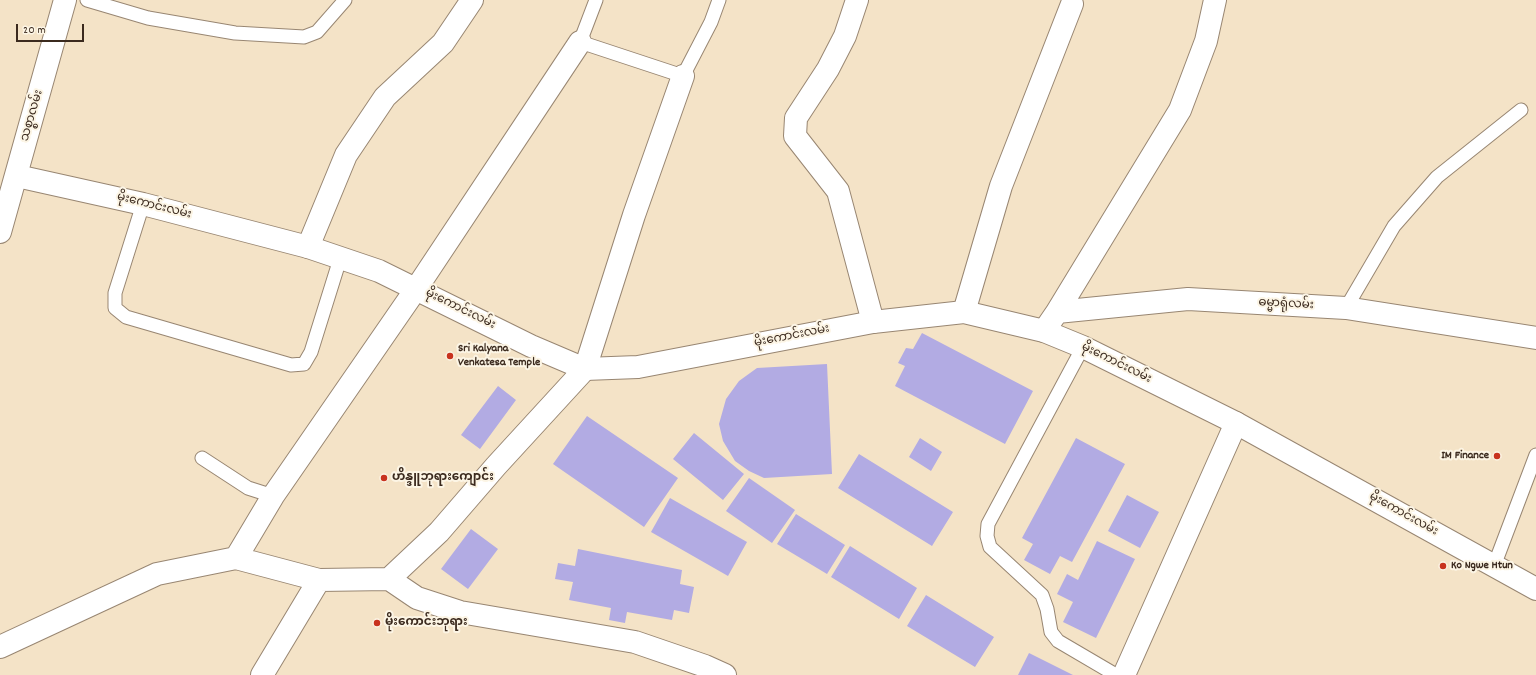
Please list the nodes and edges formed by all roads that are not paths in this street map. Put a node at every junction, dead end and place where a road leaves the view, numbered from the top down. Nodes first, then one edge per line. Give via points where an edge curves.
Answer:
1 (65, 0) edge
2 (87, 0) edge
3 (346, 0) edge
4 (472, 0) edge
5 (719, 0) edge
6 (857, 0) edge
7 (1215, 0) edge
8 (593, 1) edge
9 (1072, 4) dead end
10 (580, 42) junction
11 (683, 76) junction
12 (1521, 110) dead end
13 (10, 183) edge
14 (143, 204) junction
15 (0, 232) edge
16 (308, 247) junction
17 (340, 258) junction
18 (416, 289) junction
19 (1346, 308) junction
20 (964, 312) junction
21 (1057, 312) junction
22 (873, 322) junction
23 (1044, 331) junction
24 (1536, 338) edge
25 (1083, 347) junction
26 (585, 369) junction
27 (1236, 423) junction
28 (1536, 455) edge
29 (202, 458) dead end
30 (273, 496) junction
31 (236, 558) junction
32 (1494, 566) junction
33 (389, 578) junction
34 (318, 580) junction
35 (1536, 589) edge
36 (0, 647) edge
37 (262, 675) edge
38 (725, 675) edge
39 (1116, 675) edge
40 (1124, 675) edge

1 - 13 street, သစ္စာလမ်း
2 - 3 lane via 148,18 235,33 304,37 317,32
4 - 16 street via 443,43 385,97 346,155
5 - 11 lane via 711,22
6 - 22 street via 845,36 796,118 795,136 838,191
7 - 21 street via 1206,41 1180,110
8 - 10 lane
9 - 20 street via 1000,186
10 - 11 lane
10 - 18 street
11 - 26 street via 634,215
12 - 19 lane via 1437,177 1394,226
13 - 14 street, မိုးကောင်းလမ်း
13 - 15 street, သစ္စာလမ်း
14 - 16 street, မိုးကောင်းလမ်း
14 - 17 lane via 116,293 115,308 126,317 291,365 304,364 311,352
16 - 17 street, မိုးကောင်းလမ်း
17 - 18 street, မိုးကောင်းလမ်း via 379,271
18 - 26 street, မိုးကောင်းလမ်း via 531,346
18 - 30 street
19 - 21 street, ဓမ္မာရုံလမ်း via 1188,300
19 - 24 street, ဓမ္မာရုံလမ်း
20 - 22 street, မိုးကောင်းလမ်း
20 - 23 street, မိုးကောင်းလမ်း
21 - 23 street
22 - 26 street, မိုးကောင်းလမ်း via 638,366
23 - 25 street, မိုးကောင်းလမ်း
25 - 27 street, မိုးကောင်းလမ်း
25 - 39 lane via 988,524 987,536 990,547 1042,595 1051,632 1058,641
26 - 33 street via 439,532
27 - 32 street, မိုးကောင်းလမ်း
27 - 40 street
28 - 32 lane
29 - 30 lane via 248,488
30 - 31 street
31 - 34 street
31 - 36 street via 157,574
32 - 35 street, မိုးကောင်းလမ်း
33 - 34 street
33 - 38 street via 417,598 460,612 635,642
34 - 37 street

